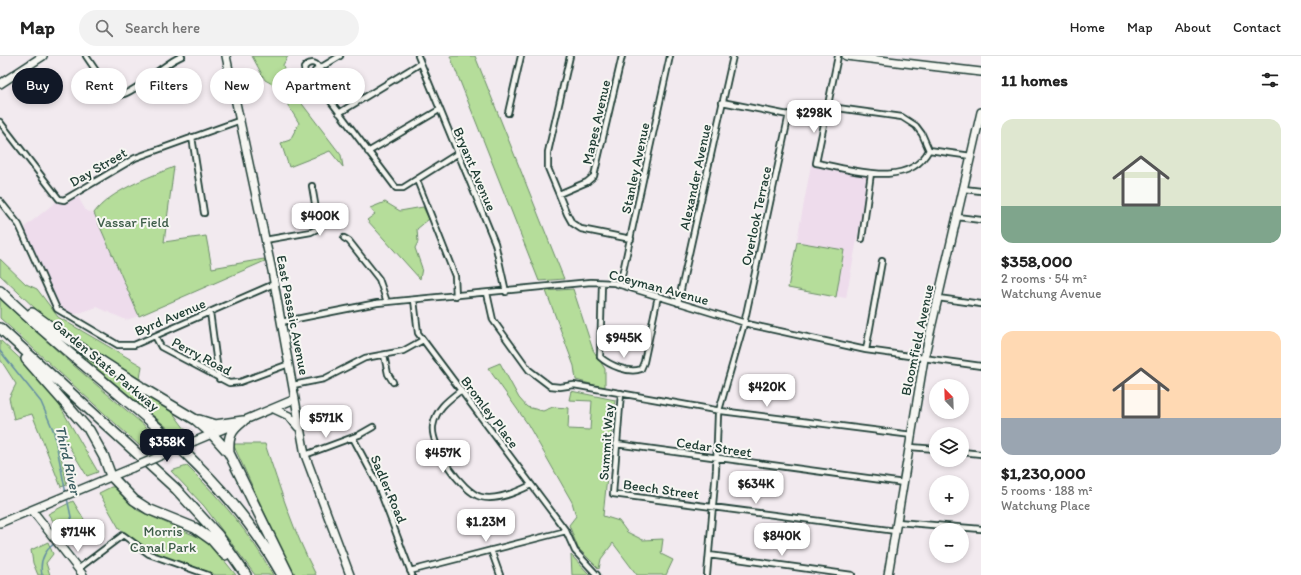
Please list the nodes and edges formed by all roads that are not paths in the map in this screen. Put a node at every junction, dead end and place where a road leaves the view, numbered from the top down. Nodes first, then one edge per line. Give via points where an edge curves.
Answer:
1 (43, 56) edge
2 (86, 56) edge
3 (182, 56) edge
4 (226, 56) edge
5 (232, 56) edge
6 (340, 56) edge
7 (418, 56) edge
8 (521, 56) edge
9 (570, 56) edge
10 (622, 56) edge
11 (670, 56) edge
12 (733, 56) edge
13 (838, 56) edge
14 (846, 56) edge
15 (421, 63) junction
16 (228, 66) junction
17 (304, 68) edge
18 (319, 68) joint
19 (981, 72) edge
20 (0, 84) edge
21 (722, 102) junction
22 (333, 104) edge
23 (828, 107) junction
24 (439, 110) junction
25 (981, 112) edge
26 (339, 113) junction
27 (508, 113) dead end
28 (789, 114) junction
29 (241, 120) junction
30 (0, 122) edge
31 (979, 129) edge
32 (192, 137) junction
33 (929, 150) junction
34 (368, 152) junction
35 (457, 154) junction
36 (971, 156) junction
37 (871, 173) junction
38 (417, 180) junction
39 (312, 186) dead end
40 (964, 189) junction
41 (981, 191) edge
42 (559, 194) junction
43 (1, 203) edge
44 (204, 213) dead end
45 (957, 217) junction
46 (981, 220) edge
47 (344, 238) dead end
48 (631, 239) junction
49 (862, 239) dead end
50 (265, 240) junction
51 (882, 261) dead end
52 (602, 282) junction
53 (274, 284) junction
54 (620, 285) junction
55 (0, 290) edge
56 (506, 292) junction
57 (487, 293) junction
58 (456, 296) junction
59 (658, 296) junction
60 (938, 298) junction
61 (414, 300) junction
62 (387, 302) junction
63 (678, 303) junction
64 (981, 304) edge
65 (210, 312) junction
66 (281, 322) junction
67 (744, 322) junction
68 (0, 328) edge
69 (155, 336) junction
70 (423, 340) junction
71 (866, 350) junction
72 (384, 355) junction
73 (924, 359) junction
74 (289, 364) junction
75 (981, 366) edge
76 (220, 379) junction
77 (393, 382) dead end
78 (293, 384) junction
79 (460, 391) junction
80 (621, 393) junction
81 (295, 399) junction
82 (274, 409) junction
83 (718, 411) junction
84 (191, 416) junction
85 (243, 421) junction
86 (373, 427) dead end
87 (212, 434) junction
88 (301, 434) junction
89 (912, 435) junction
90 (352, 438) junction
91 (616, 444) junction
92 (910, 447) junction
93 (929, 448) edge
94 (229, 453) junction
95 (969, 453) edge
96 (981, 454) edge
97 (305, 455) junction
98 (716, 459) junction
99 (111, 476) junction
100 (904, 483) junction
101 (531, 485) junction
102 (614, 494) joint
103 (713, 508) junction
104 (32, 510) junction
105 (897, 522) junction
106 (0, 523) edge
107 (981, 529) edge
108 (566, 531) junction
109 (896, 531) junction
110 (491, 550) junction
111 (709, 555) junction
112 (80, 572) edge
113 (411, 573) edge
114 (208, 575) edge
115 (241, 575) edge
116 (246, 575) edge
117 (282, 575) edge
118 (289, 575) edge
119 (350, 575) edge
120 (500, 575) edge
121 (597, 575) edge
122 (707, 575) edge
123 (852, 575) edge
124 (888, 575) edge

1 - 20 main road
2 - 3 street via 111,93 118,96 127,93
4 - 16 main road, East Passaic Avenue
5 - 16 main road
6 - 18 street
7 - 15 street, Bryant Avenue
8 - 27 street
9 - 42 street via 547,162
10 - 42 street, Mapes Avenue via 594,176 587,182
11 - 48 street, Stanley Avenue
12 - 21 street, Alexander Avenue
13 - 23 street
14 - 19 main road
15 - 24 street, Bryant Avenue
15 - 26 street
16 - 29 main road, East Passaic Avenue
17 - 18 street via 312,63
21 - 28 street
21 - 63 street, Alexander Avenue
22 - 26 street
23 - 28 street via 816,105
23 - 33 street via 902,117 916,126
23 - 37 street via 816,164
24 - 34 street
24 - 35 street, Bryant Avenue
25 - 31 main road, Bloomfield Avenue
26 - 34 street
28 - 67 street, Overlook Terrace
29 - 32 street, Day Street
29 - 50 main road, East Passaic Avenue
30 - 32 street, Day Street via 59,199 64,200 135,158
31 - 36 main road, Bloomfield Avenue
32 - 44 street
33 - 36 street
33 - 37 street via 921,161 901,172
34 - 38 street via 396,188 400,189
35 - 38 street
35 - 56 street, Bryant Avenue via 495,243
36 - 40 main road, Bloomfield Avenue
37 - 49 street
38 - 58 street via 455,276
39 - 50 street via 317,228 312,232
40 - 41 street
40 - 45 main road, Bloomfield Avenue
42 - 48 street via 575,226
43 - 69 street, Byrd Avenue via 21,229 57,309 118,345 134,345
45 - 46 street
45 - 60 main road, Bloomfield Avenue
47 - 62 street via 378,279
48 - 54 street, Stanley Avenue
50 - 53 main road, East Passaic Avenue
51 - 71 street
52 - 54 street, Coeyman Avenue
52 - 56 street, Coeyman Avenue
52 - 59 street via 600,357 608,364 636,371 641,369
53 - 65 street, Byrd Avenue
53 - 66 main road, East Passaic Avenue
54 - 59 street, Coeyman Avenue
55 - 84 highway via 69,340
55 - 117 highway, Garden State Parkway via 200,466 242,515
56 - 57 street, Coeyman Avenue
57 - 58 street, Coeyman Avenue
57 - 80 street via 493,320 529,370 539,378 550,386 560,388 574,385
58 - 61 street, Coeyman Avenue
59 - 63 street, Coeyman Avenue
60 - 64 street
60 - 73 main road, Bloomfield Avenue
61 - 62 street, Coeyman Avenue
61 - 70 street, Bromley Place via 418,333
62 - 66 street, Coeyman Avenue
63 - 67 street, Coeyman Avenue
65 - 69 street, Byrd Avenue
65 - 76 street
66 - 74 main road, East Passaic Avenue
67 - 71 street, Coeyman Avenue
67 - 83 street, Overlook Terrace
68 - 99 highway via 87,429 104,457
68 - 116 highway via 176,488 218,535
69 - 76 street, Perry Road via 161,347
70 - 72 street via 403,351
70 - 79 street, Bromley Place
71 - 73 street, Coeyman Avenue
72 - 77 street via 388,374
72 - 78 street via 365,358 324,379
73 - 75 street, Coeyman Avenue
73 - 89 main road, Bloomfield Avenue
74 - 76 street, Perry Road via 233,384
74 - 78 main road, East Passaic Avenue
78 - 81 main road, East Passaic Avenue
79 - 101 street, Bromley Place
79 - 101 street via 442,406 433,429 445,463 451,472 464,486 481,497 506,495
80 - 83 street
80 - 91 street, Summit Way
81 - 82 main road
81 - 88 main road, East Passaic Avenue
82 - 85 main road
82 - 88 main road via 289,416
83 - 89 street
83 - 98 street, Overlook Terrace
84 - 85 highway via 215,425
84 - 87 highway
85 - 87 main road
85 - 94 highway via 231,432 228,440
86 - 90 street
87 - 94 highway
87 - 99 main road, bridge
88 - 97 main road, East Passaic Avenue
89 - 92 main road, Bloomfield Avenue
90 - 97 street
90 - 113 street, Sadler Road via 377,483
91 - 98 street, Cedar Street
91 - 102 street, Summit Way
92 - 93 street
92 - 100 main road, Bloomfield Avenue
94 - 118 highway
95 - 96 street
97 - 119 main road, East Passaic Avenue
98 - 100 street, Cedar Street
98 - 103 street, Overlook Terrace
99 - 104 main road
99 - 115 highway via 140,505 185,523 204,534 219,547
100 - 105 main road, Bloomfield Avenue
101 - 108 street, Bromley Place
102 - 103 street, Beech Street
103 - 109 street, Beech Street
103 - 111 street, Overlook Terrace
104 - 106 main road
104 - 112 main road
105 - 107 street
105 - 109 main road, Bloomfield Avenue
108 - 110 street
108 - 121 street, Bromley Place via 575,551
109 - 124 main road, Bloomfield Avenue
110 - 113 street
110 - 120 street
111 - 122 street, Overlook Terrace
111 - 123 street
112 - 114 street via 123,535 149,554

